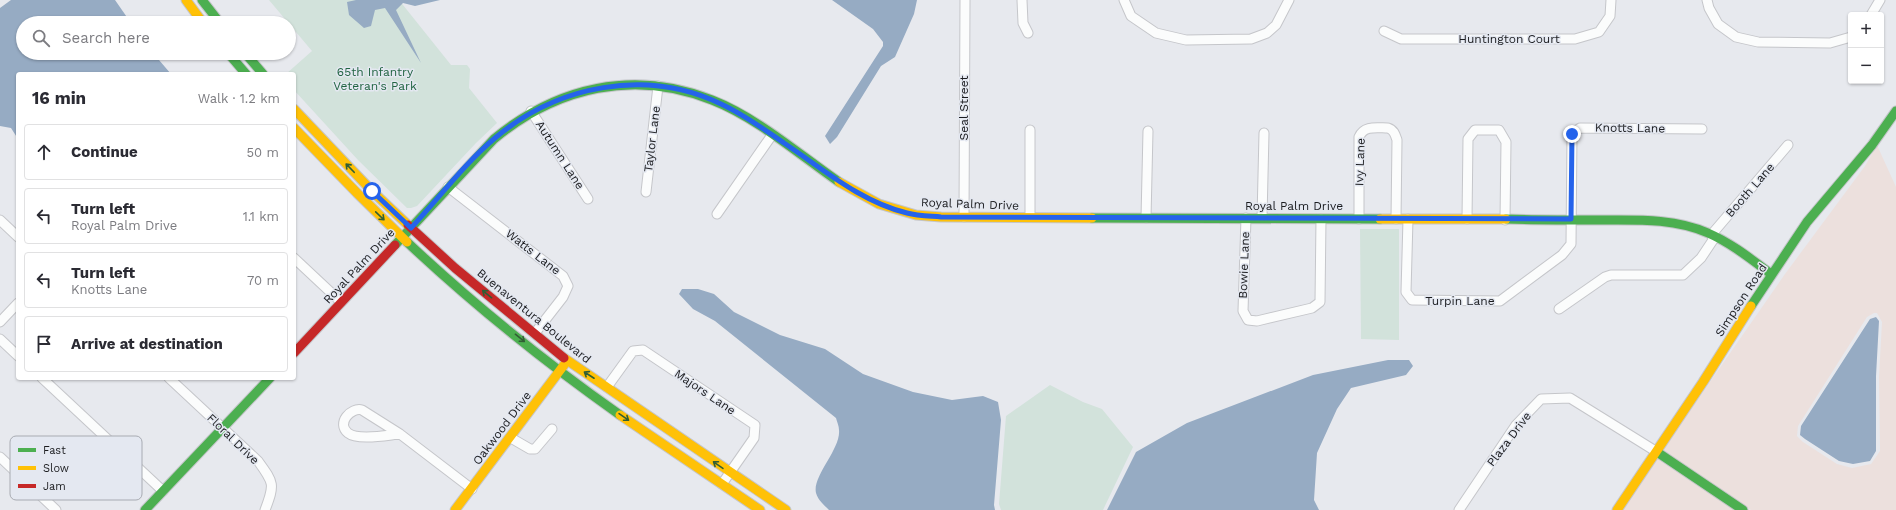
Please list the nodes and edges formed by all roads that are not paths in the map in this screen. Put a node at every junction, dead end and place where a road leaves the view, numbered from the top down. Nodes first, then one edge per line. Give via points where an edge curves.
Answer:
1 (186, 0) edge
2 (202, 0) edge
3 (965, 0) edge
4 (1022, 0) edge
5 (1124, 0) edge
6 (1289, 0) edge
7 (1611, 0) edge
8 (1707, 0) edge
9 (1880, 0) edge
10 (1873, 12) edge
11 (198, 16) edge
12 (215, 16) edge
13 (1384, 31) dead end
14 (1028, 33) dead end
15 (1848, 38) edge
16 (234, 60) edge
17 (251, 60) edge
18 (244, 72) edge
19 (261, 72) edge
20 (658, 86) junction
21 (296, 111) edge
22 (531, 111) junction
23 (1896, 111) edge
24 (1702, 129) dead end
25 (296, 130) edge
26 (1030, 130) dead end
27 (1148, 131) dead end
28 (1264, 134) dead end
29 (772, 135) junction
30 (1788, 145) dead end
31 (448, 187) junction
32 (646, 192) dead end
33 (588, 199) dead end
34 (717, 214) dead end
35 (964, 217) junction
36 (1030, 218) junction
37 (1146, 218) junction
38 (1246, 218) junction
39 (1262, 218) junction
40 (1321, 219) junction
41 (1359, 219) junction
42 (1396, 219) junction
43 (1408, 219) junction
44 (1571, 219) junction
45 (0, 220) edge
46 (1467, 220) junction
47 (1505, 220) junction
48 (411, 228) junction
49 (1712, 234) junction
50 (16, 235) edge
51 (401, 238) junction
52 (296, 260) edge
53 (1771, 274) junction
54 (341, 302) junction
55 (16, 305) edge
56 (1558, 309) dead end
57 (0, 322) edge
58 (535, 332) junction
59 (0, 339) edge
60 (296, 351) edge
61 (16, 354) edge
62 (568, 361) junction
63 (560, 371) junction
64 (44, 380) edge
65 (171, 380) edge
66 (268, 380) edge
67 (607, 387) junction
68 (222, 428) junction
69 (552, 429) dead end
70 (400, 434) junction
71 (104, 436) edge
72 (511, 438) junction
73 (1657, 452) junction
74 (0, 457) edge
75 (10, 466) edge
76 (142, 471) edge
77 (730, 473) junction
78 (745, 483) junction
79 (722, 484) junction
80 (472, 489) junction
81 (163, 491) junction
82 (738, 495) junction
83 (45, 500) edge
84 (56, 510) edge
85 (145, 510) edge
86 (265, 510) edge
87 (456, 510) edge
88 (760, 510) edge
89 (786, 510) edge
90 (1459, 510) edge
91 (1617, 510) edge
92 (1743, 510) edge

1 - 11 street
2 - 12 street
3 - 35 street, Seal Street
4 - 14 street via 1022,23
5 - 6 street via 1131,16 1156,33 1186,40 1251,39 1267,33 1276,26
7 - 13 street, Huntington Court via 1610,16 1599,32 1575,40 1401,40
8 - 15 street via 1718,24 1736,37 1758,42 1830,43
9 - 10 street
16 - 18 street
17 - 19 street
20 - 22 street, Royal Palm Drive via 623,85 598,88 555,100
20 - 29 street, Royal Palm Drive via 688,92 720,103
20 - 32 street, Taylor Lane
48 -> 21 street, Buenaventura Boulevard
22 - 31 street, Royal Palm Drive via 494,138
22 - 33 street, Autumn Lane
23 - 53 street, Simpson Road via 1872,145 1807,222
24 - 44 street, Knotts Lane via 1580,128 1572,134
25 -> 51 street
26 - 36 street
27 - 37 street
28 - 39 street
29 - 34 street
29 - 35 street, Royal Palm Drive via 846,186 878,203 907,213
30 - 49 street, Booth Lane
31 - 48 street, Royal Palm Drive
31 - 58 street, Watts Lane via 563,276 568,286 563,297
35 - 36 street, Royal Palm Drive
36 - 37 street, Royal Palm Drive
37 - 38 street, Royal Palm Drive
38 - 39 street, Royal Palm Drive
38 - 40 street, Bowie Lane via 1242,311 1248,320 1257,321 1312,308 1320,302
39 - 40 street, Royal Palm Drive
40 - 41 street, Royal Palm Drive
41 - 42 street, Royal Palm Drive
41 - 42 street, Ivy Lane via 1359,137 1361,131 1366,128 1388,128 1397,140
42 - 43 street, Royal Palm Drive
43 - 44 street, Turpin Lane via 1406,292 1412,300 1500,301 1562,255 1571,244
43 - 46 street, Royal Palm Drive
44 - 47 street, Royal Palm Drive
44 - 49 street, Royal Palm Drive via 1646,220 1684,225
45 - 50 street
46 - 47 street, Royal Palm Drive
46 - 47 street via 1468,139 1475,130 1499,130 1506,142
48 - 51 street, Royal Palm Drive
58 -> 48 street, Buenaventura Boulevard via 455,268
49 - 53 street, Royal Palm Drive
49 - 56 street, Booth Lane via 1713,240 1701,258 1683,275 1610,275
51 - 54 street, Royal Palm Drive
51 -> 63 street
52 - 54 street
53 - 73 street, Simpson Road
54 - 60 street, Royal Palm Drive
55 - 57 street
58 - 62 street, Buenaventura Boulevard
59 - 61 street
62 - 63 street, Oakwood Drive
67 -> 62 street, Buenaventura Boulevard
63 - 72 street, Oakwood Drive
63 -> 79 street
64 - 71 street
65 - 68 street, Floral Drive
66 - 68 street
77 -> 67 street, Buenaventura Boulevard
67 - 77 street, Majors Lane via 633,351 643,350 755,425 754,438
68 - 81 street
68 - 86 street, Floral Drive via 258,461 270,477 272,492
69 - 72 street via 535,449 530,449
70 - 70 street via 362,410 351,411 345,419 344,426 352,435
70 - 80 street
72 - 80 street, Oakwood Drive
73 - 90 street, Plaza Drive via 1570,398 1541,399 1516,425
73 - 91 street, Simpson Road
73 - 92 street
74 - 75 street
76 - 81 street
77 - 78 street, Buenaventura Boulevard
77 - 79 street, Majors Lane
78 - 82 street
78 - 89 street, Buenaventura Boulevard
79 - 82 street
80 - 87 street, Oakwood Drive
81 - 85 street
82 - 88 street
83 - 84 street

